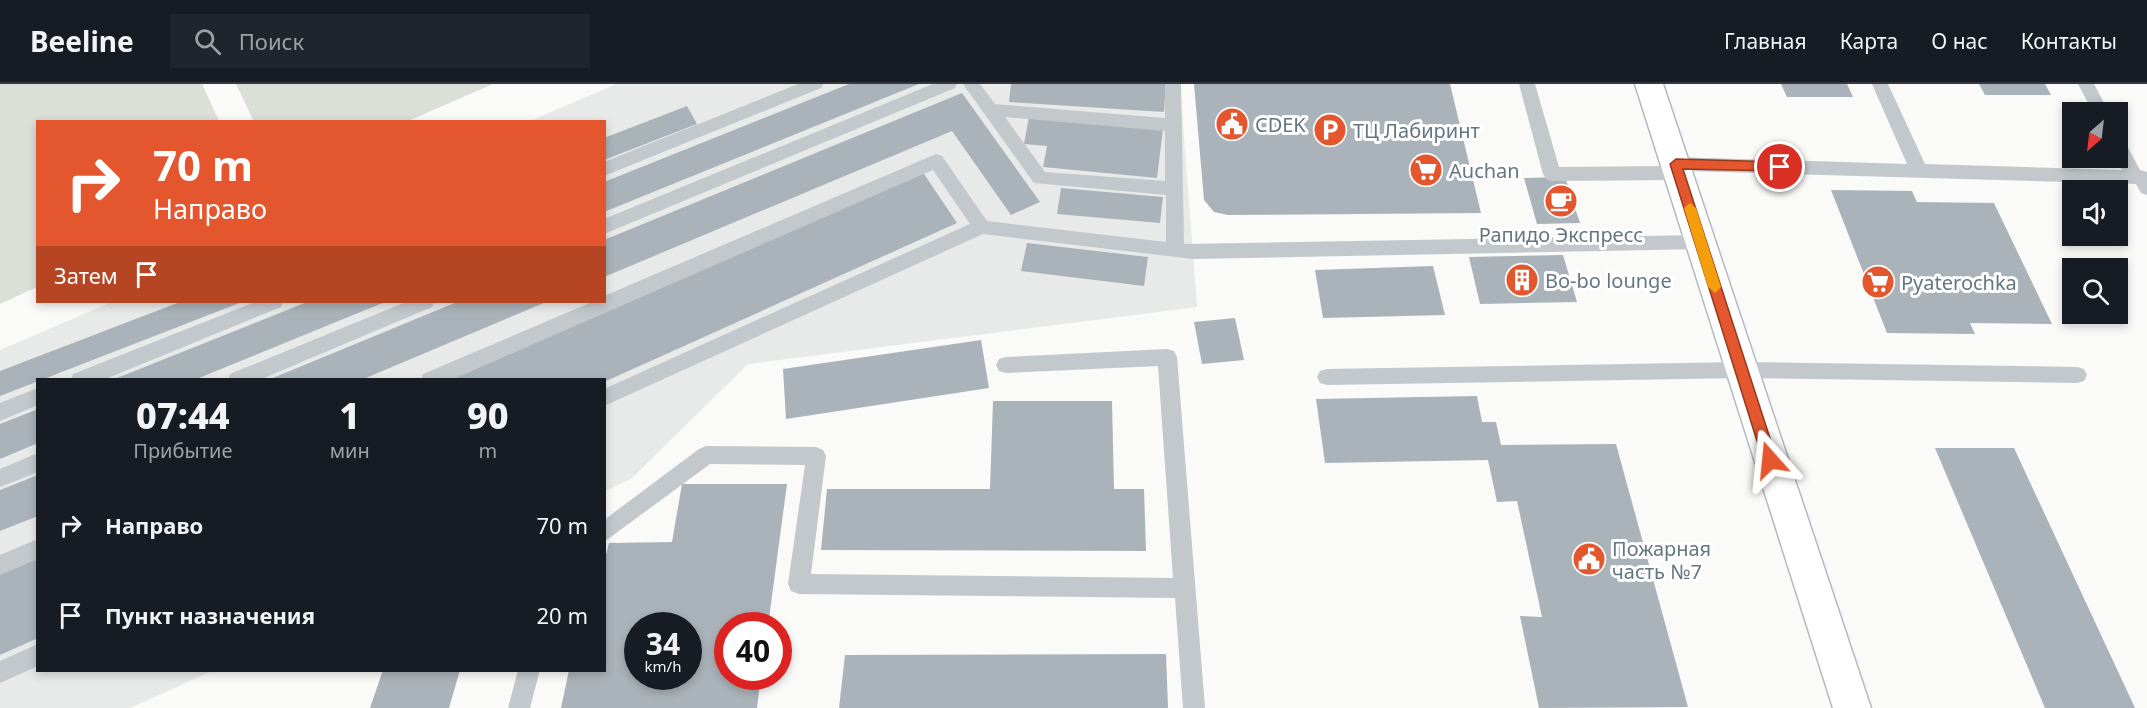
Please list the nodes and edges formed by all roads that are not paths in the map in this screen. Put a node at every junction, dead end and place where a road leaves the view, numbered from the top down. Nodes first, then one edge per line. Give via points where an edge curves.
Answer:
1 (815, 84) edge
2 (949, 84) edge
3 (971, 84) edge
4 (1173, 84) edge
5 (1527, 84) edge
6 (1649, 84) edge
7 (1880, 84) edge
8 (2085, 84) edge
9 (2095, 102) edge
10 (990, 110) junction
11 (1173, 125) junction
12 (2128, 160) edge
13 (606, 168) edge
14 (1677, 168) junction
15 (1919, 171) junction
16 (2142, 180) edge
17 (1174, 189) junction
18 (606, 226) edge
19 (982, 227) junction
20 (1701, 242) junction
21 (1175, 250) junction
22 (272, 303) edge
23 (423, 303) edge
24 (1006, 365) dead end
25 (1741, 370) junction
26 (2077, 375) dead end
27 (1327, 377) dead end
28 (85, 378) edge
29 (242, 378) edge
30 (435, 378) edge
31 (36, 397) edge
32 (606, 397) edge
33 (0, 412) edge
34 (36, 463) edge
35 (0, 478) edge
36 (606, 530) edge
37 (36, 550) edge
38 (0, 565) edge
39 (1185, 588) junction
40 (36, 656) edge
41 (0, 672) edge
42 (528, 672) edge
43 (519, 708) edge
44 (1194, 708) edge
45 (1852, 708) edge

1 - 13 lane
2 - 18 lane
3 - 10 lane
4 - 11 lane
5 - 14 lane via 1552,174
6 - 14 street
7 - 15 lane
8 - 9 lane
10 - 11 lane
10 - 17 lane via 1040,178
11 - 17 lane
12 - 16 lane
14 - 15 lane
14 - 20 street
15 - 16 lane
17 - 21 lane
19 - 21 lane
19 - 30 lane via 936,161
19 - 32 lane
20 - 21 lane
20 - 25 street
22 - 28 lane
23 - 29 lane
24 - 39 lane via 1167,357
25 - 26 lane
25 - 27 lane
25 - 45 street
31 - 33 lane
34 - 35 lane
36 - 39 lane via 706,455 816,456 799,584
37 - 38 lane
39 - 44 lane
40 - 41 lane
42 - 43 lane

